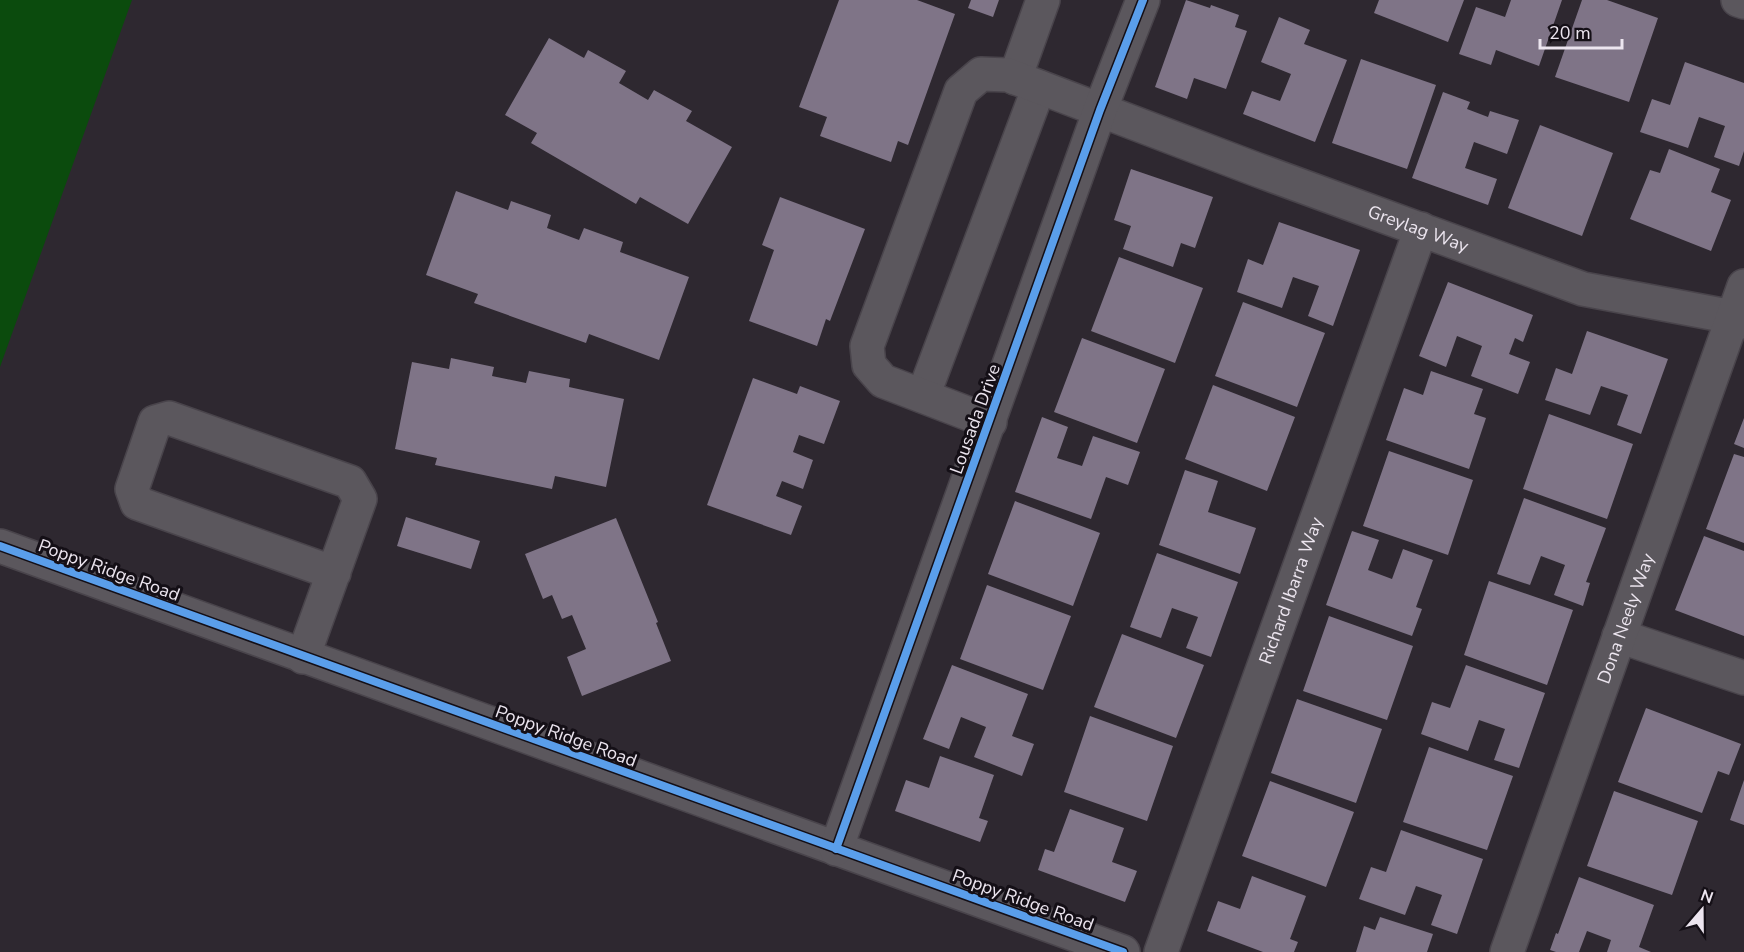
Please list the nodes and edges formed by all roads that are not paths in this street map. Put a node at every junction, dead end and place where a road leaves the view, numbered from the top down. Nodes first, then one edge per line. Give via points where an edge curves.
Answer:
1 (1044, 0) edge
2 (1143, 0) edge
3 (1738, 0) edge
4 (1744, 2) edge
5 (1027, 83) junction
6 (1100, 110) junction
7 (1421, 229) junction
8 (1744, 286) edge
9 (1738, 319) edge
10 (923, 396) junction
11 (990, 422) junction
12 (0, 546) edge
13 (333, 573) junction
14 (1619, 636) junction
15 (303, 657) junction
16 (1744, 678) edge
17 (836, 849) junction
18 (1123, 952) edge
19 (1161, 952) edge
20 (1507, 952) edge

1 - 5 street
2 - 6 street, Lousada Drive
3 - 4 street
5 - 6 street, Greylag Way
5 - 10 street
5 - 10 street, Greylag Way via 1008,75 981,74 961,91 867,346 869,365 883,381
6 - 7 street, Greylag Way
6 - 11 street, Lousada Drive
7 - 9 street, Greylag Way via 1583,289
7 - 19 street, Richard Ibarra Way
8 - 9 street, Dona Neely Way
9 - 14 street, Dona Neely Way
10 - 11 street, Greylag Way
11 - 17 street, Lousada Drive
12 - 15 street, Poppy Ridge Road
13 - 13 street via 360,499 350,482 169,418 155,422 132,489 137,503
13 - 15 street
14 - 16 street
14 - 20 street, Dona Neely Way
15 - 17 street, Poppy Ridge Road
17 - 18 street, Poppy Ridge Road

